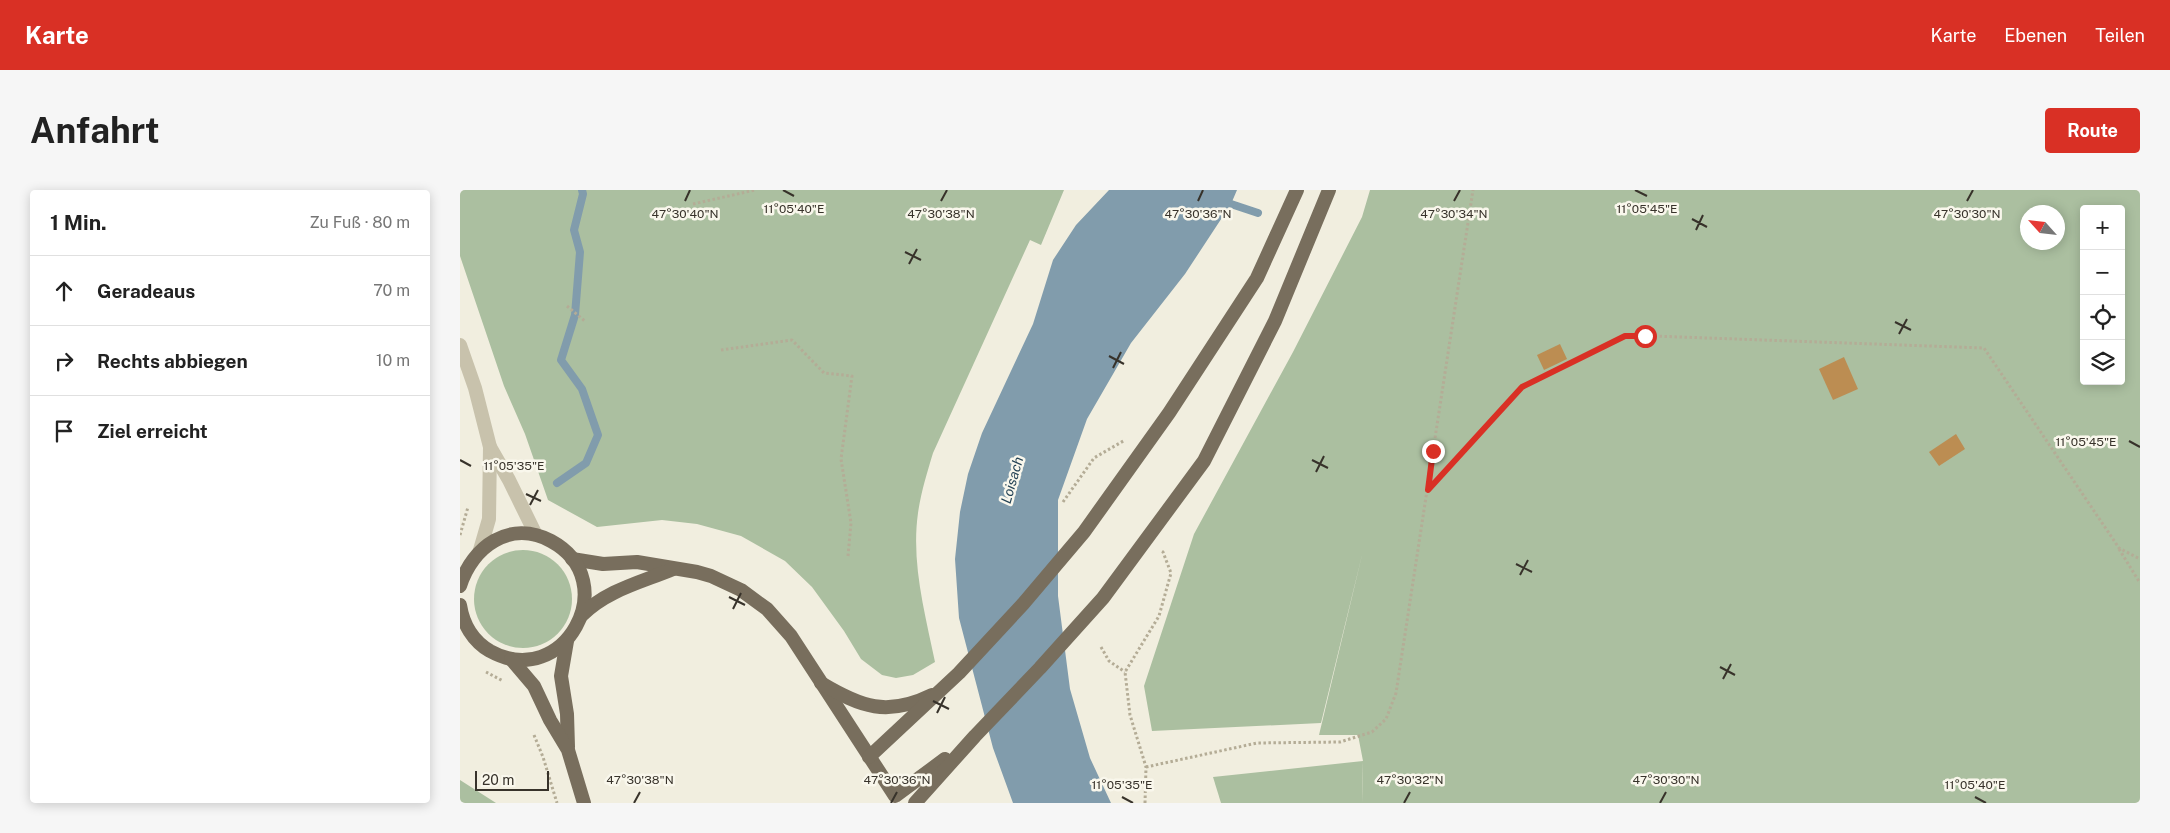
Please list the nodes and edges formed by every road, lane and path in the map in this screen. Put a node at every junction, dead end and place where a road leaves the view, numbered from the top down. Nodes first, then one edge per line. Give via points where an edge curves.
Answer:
1 (755, 190) edge
2 (1296, 190) edge
3 (1329, 190) edge
4 (1473, 190) edge
5 (693, 204) dead end
6 (567, 306) dead end
7 (586, 322) dead end
8 (460, 345) edge
9 (721, 350) dead end
10 (490, 447) junction
11 (1094, 458) dead end
12 (1428, 490) junction
13 (1063, 502) dead end
14 (469, 503) dead end
15 (460, 535) edge
16 (536, 535) junction
17 (1145, 540) junction
18 (2118, 548) junction
19 (480, 550) junction
20 (848, 556) dead end
21 (572, 559) junction
22 (2140, 559) edge
23 (673, 568) junction
24 (2140, 583) edge
25 (460, 586) edge
26 (460, 605) edge
27 (582, 614) junction
28 (567, 641) junction
29 (1100, 647) dead end
30 (511, 659) junction
31 (485, 672) dead end
32 (1125, 672) junction
33 (819, 681) junction
34 (508, 686) dead end
35 (941, 690) junction
36 (532, 731) dead end
37 (974, 736) junction
38 (568, 750) junction
39 (869, 757) junction
40 (1146, 767) junction
41 (557, 803) edge
42 (584, 803) edge
43 (915, 803) edge
44 (1145, 803) edge

1 - 5 path
2 - 35 main road via 1257,278 1169,413 1084,532 1023,604
3 - 17 main road via 1275,321 1204,461
4 - 12 path
6 - 7 path
8 - 10 street
9 - 20 path via 792,340 824,373 852,376 841,460 850,523
10 - 16 street
10 - 19 street via 489,520
11 - 13 path
12 - 18 path via 1522,387 1625,336 1984,348
12 - 40 path via 1396,693 1386,719 1372,732 1340,742 1257,743
14 - 15 path
16 - 19 main road via 506,536
16 - 21 main road via 556,544
17 - 32 path via 1163,552 1171,573 1159,616
17 - 37 main road via 1103,598
18 - 22 path
18 - 24 path
19 - 25 main road via 471,560
21 - 23 main road via 603,564 637,562
21 - 27 main road via 583,580 585,603
23 - 27 main road via 610,593
23 - 33 main road via 712,576 741,590 767,609 790,636
26 - 30 main road via 467,627 475,638 491,651
27 - 28 main road
28 - 30 main road via 535,658
28 - 38 main road via 561,676
29 - 32 path via 1109,661
30 - 38 main road via 534,686
31 - 34 path
32 - 40 path via 1130,715
33 - 35 main road via 851,700 884,708 910,703
33 - 39 main road
35 - 39 main road
36 - 41 path
37 - 39 main road via 895,796
37 - 43 main road
38 - 42 main road
40 - 44 path

